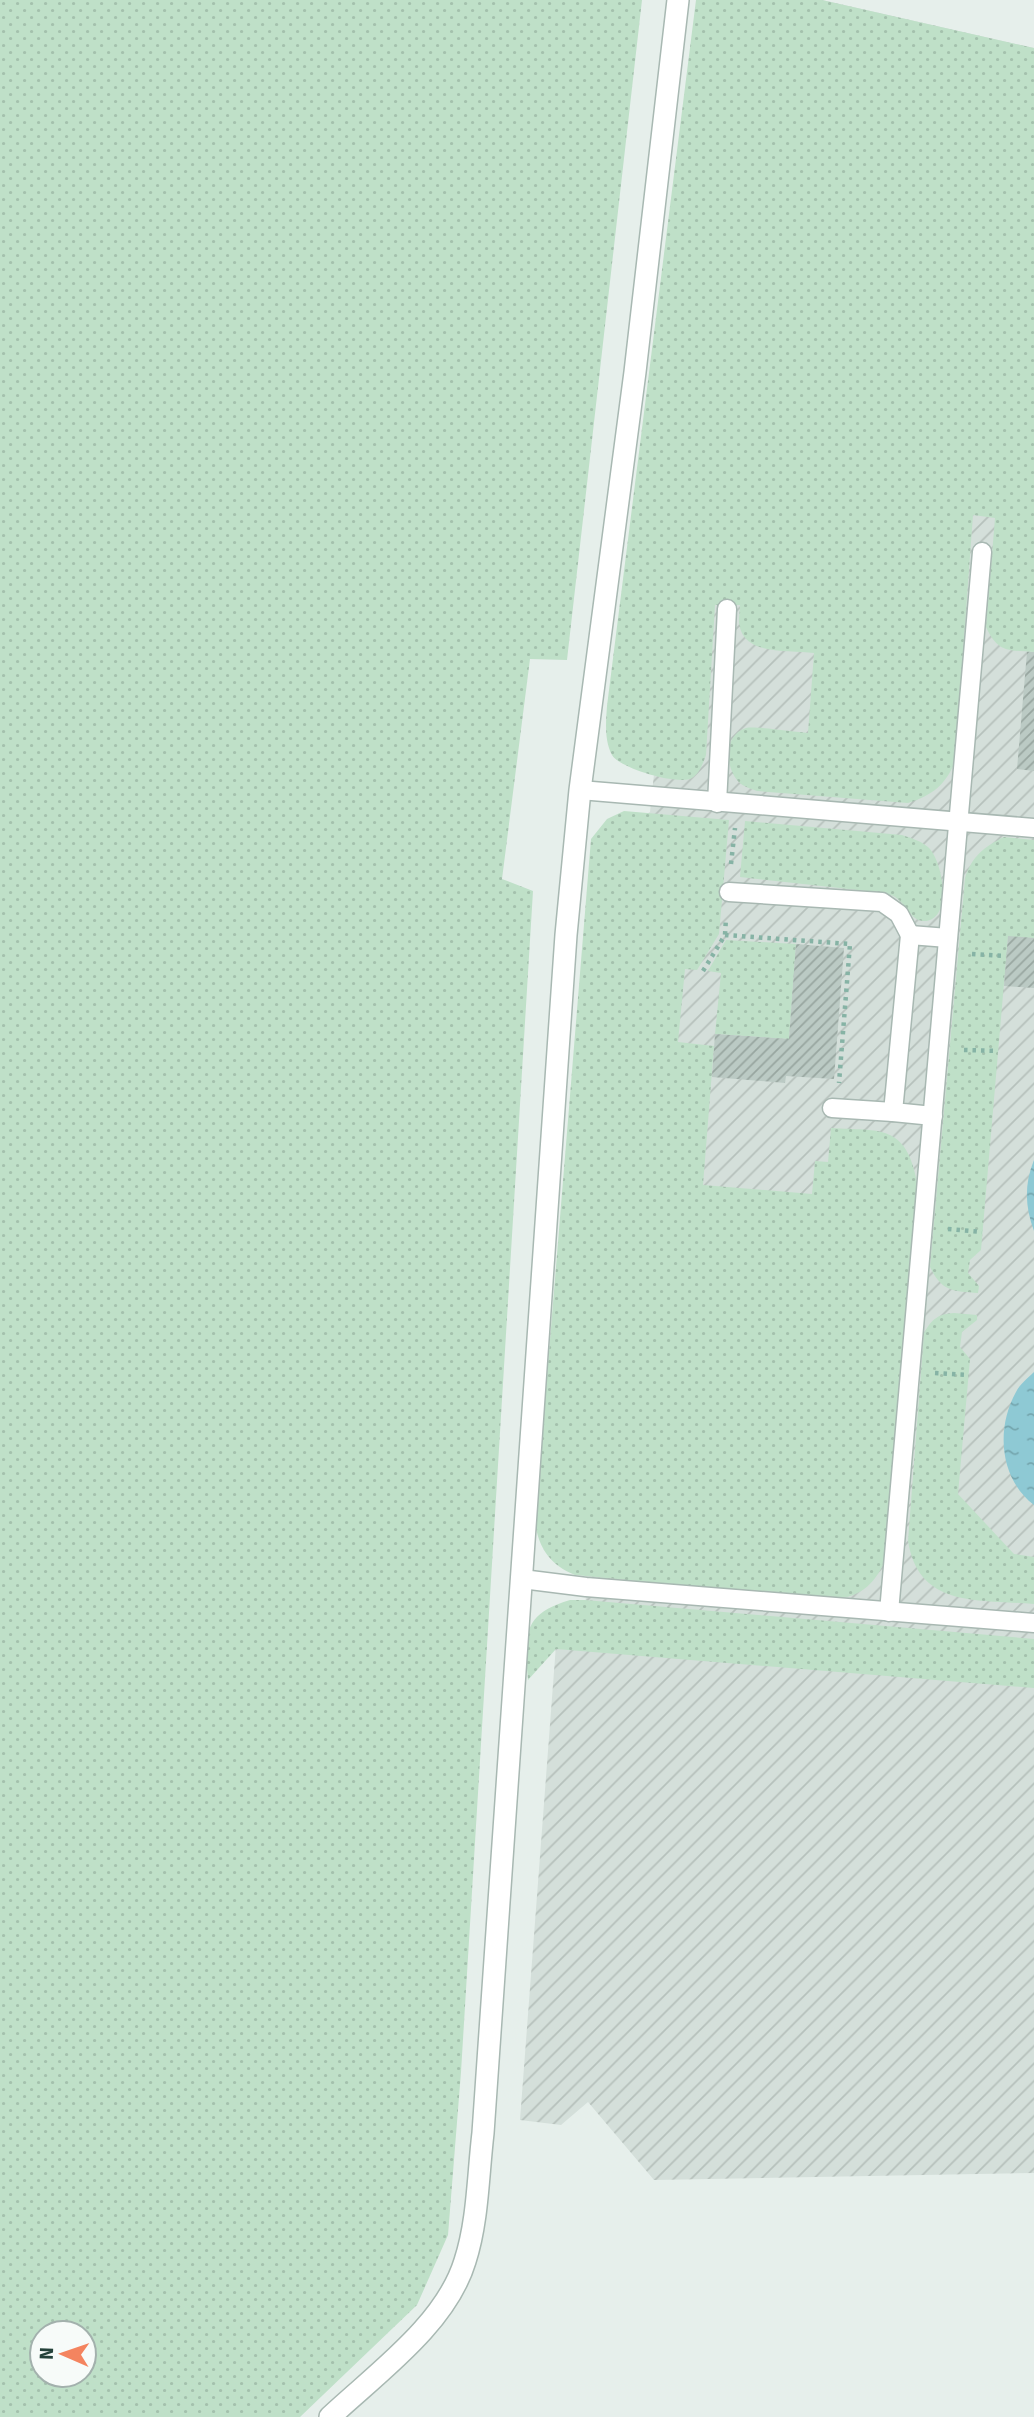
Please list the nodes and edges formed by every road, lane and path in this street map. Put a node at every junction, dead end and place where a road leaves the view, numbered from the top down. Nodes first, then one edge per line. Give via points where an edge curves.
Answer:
1 (678, 0) edge
2 (982, 552) dead end
3 (727, 608) dead end
4 (580, 790) junction
5 (717, 803) junction
6 (957, 823) junction
7 (1034, 828) edge
8 (729, 892) dead end
9 (725, 935) dead end
10 (910, 935) junction
11 (948, 939) junction
12 (976, 954) dead end
13 (1006, 956) dead end
14 (976, 1050) dead end
15 (999, 1051) dead end
16 (835, 1108) joint
17 (893, 1112) junction
18 (933, 1116) junction
19 (961, 1230) dead end
20 (982, 1232) dead end
21 (947, 1374) dead end
22 (969, 1375) dead end
23 (522, 1579) junction
24 (889, 1612) junction
25 (1034, 1623) edge
26 (330, 2417) edge

1 - 4 street
2 - 6 lane
3 - 5 lane
4 - 5 lane
4 - 23 street
5 - 6 lane
6 - 7 lane
6 - 11 lane
8 - 10 lane via 882,902 899,914
9 - 16 path via 850,944
10 - 11 lane
10 - 17 lane
11 - 18 lane
12 - 13 path
14 - 15 path
16 - 17 lane
17 - 18 lane
18 - 24 lane
19 - 20 path
21 - 22 path
23 - 24 lane
23 - 26 street via 482,2133 465,2261 433,2321
24 - 25 lane

